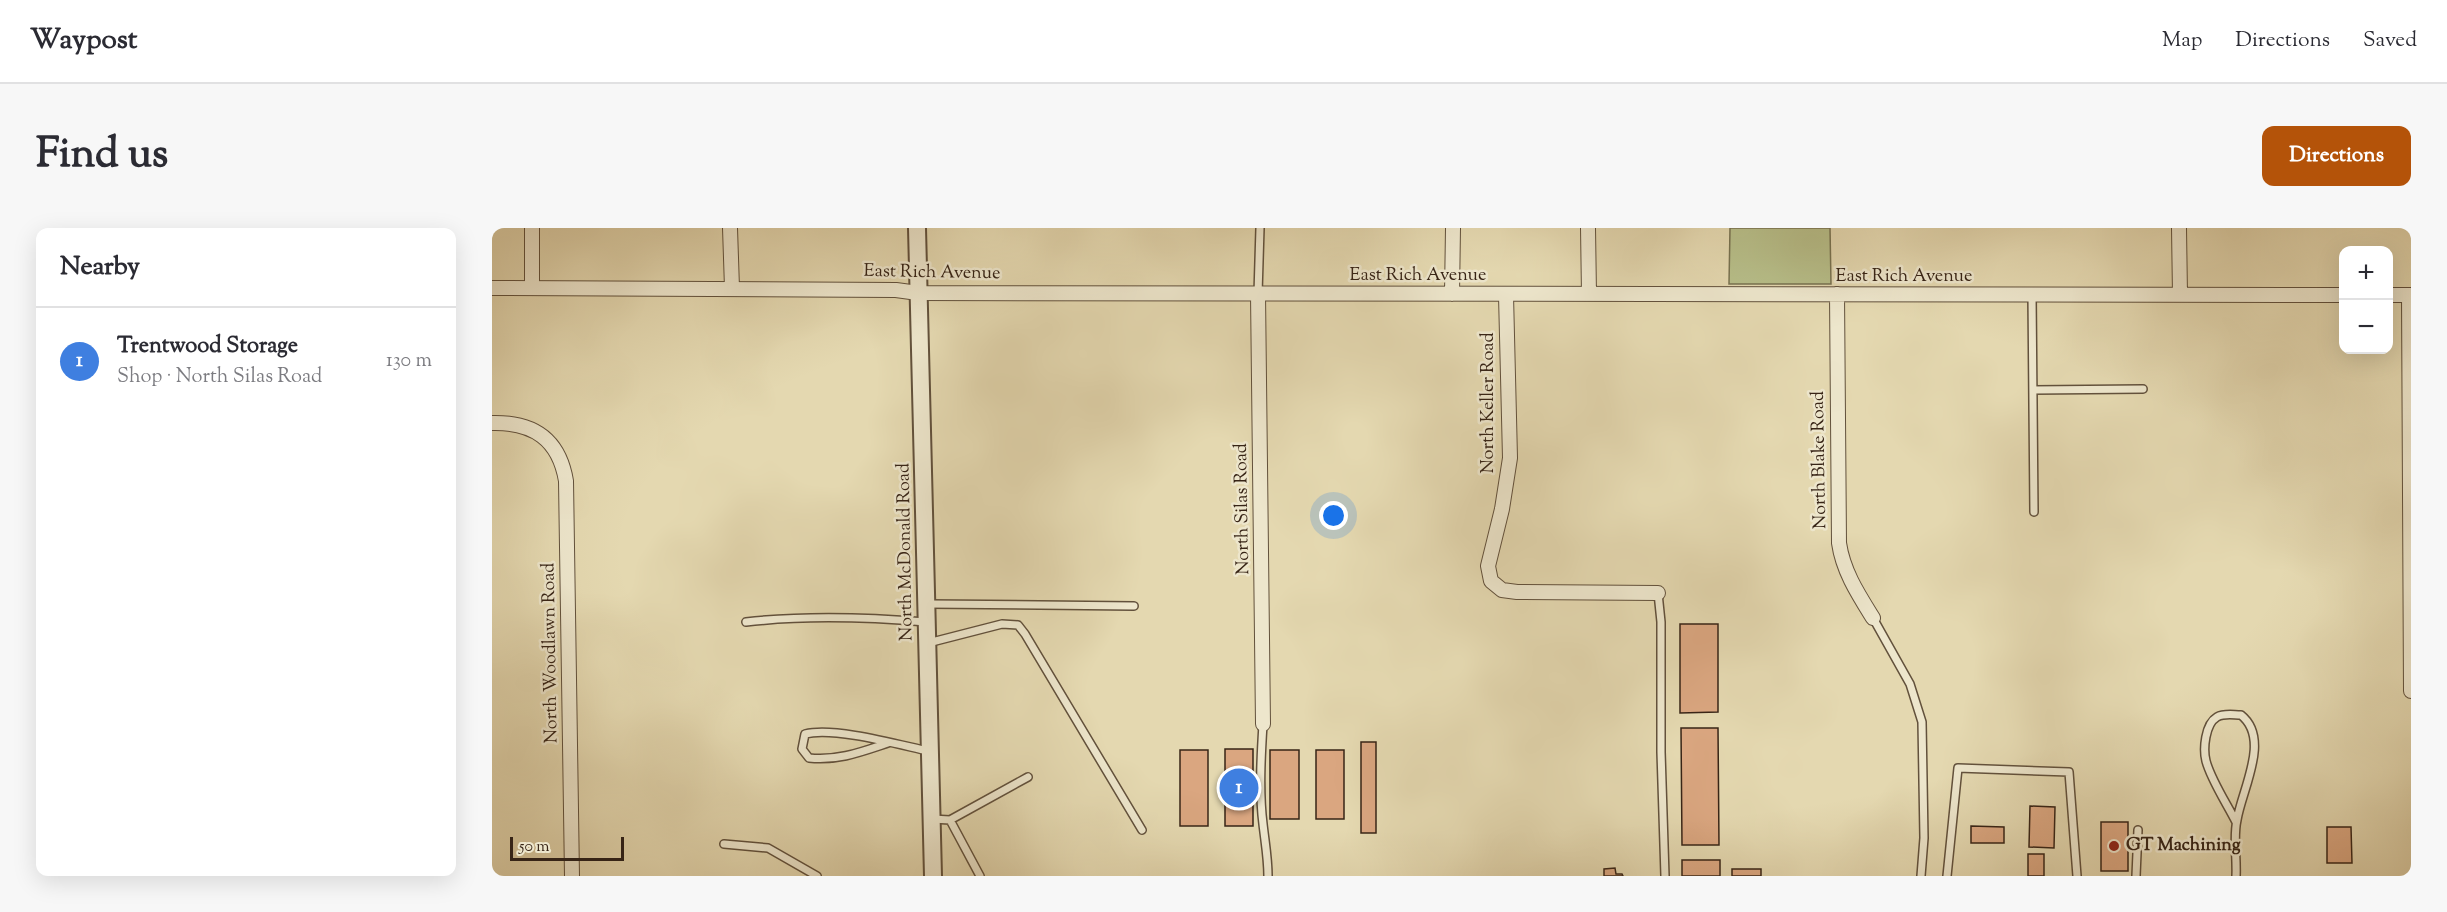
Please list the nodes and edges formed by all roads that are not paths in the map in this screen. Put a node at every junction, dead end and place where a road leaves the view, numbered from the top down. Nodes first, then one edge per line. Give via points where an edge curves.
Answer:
1 (532, 228) edge
2 (730, 228) edge
3 (917, 228) edge
4 (1260, 228) edge
5 (1453, 228) edge
6 (1588, 228) edge
7 (2179, 228) edge
8 (532, 287) junction
9 (492, 288) edge
10 (732, 288) junction
11 (918, 293) junction
12 (1258, 294) junction
13 (1452, 294) junction
14 (1506, 294) junction
15 (1589, 294) junction
16 (1837, 294) junction
17 (2410, 294) edge
18 (2032, 295) junction
19 (2180, 295) junction
20 (2339, 295) edge
21 (2393, 295) edge
22 (2144, 389) dead end
23 (2033, 390) junction
24 (492, 423) edge
25 (2034, 512) dead end
26 (2410, 529) edge
27 (1658, 593) joint
28 (928, 604) junction
29 (1134, 606) dead end
30 (1873, 618) joint
31 (746, 622) dead end
32 (928, 622) junction
33 (928, 643) junction
34 (2411, 655) edge
35 (2411, 691) edge
36 (1263, 724) joint
37 (888, 743) junction
38 (931, 751) junction
39 (1028, 777) dead end
40 (932, 819) junction
41 (950, 820) junction
42 (2236, 822) junction
43 (1142, 830) dead end
44 (2138, 830) dead end
45 (724, 844) dead end
46 (572, 876) edge
47 (817, 876) edge
48 (933, 876) edge
49 (980, 876) edge
50 (1268, 876) edge
51 (1665, 876) edge
52 (1921, 876) edge
53 (1947, 876) edge
54 (2077, 876) edge
55 (2136, 876) edge
56 (2236, 876) edge

1 - 8 street
2 - 10 street
3 - 11 street, North McDonald Road
4 - 12 lane
5 - 13 street
6 - 15 street
7 - 19 street
8 - 9 street, East Rich Avenue
8 - 10 street, East Rich Avenue
10 - 11 street, East Rich Avenue
11 - 12 street, East Rich Avenue
11 - 28 street, North McDonald Road
12 - 13 street, East Rich Avenue
12 - 36 street, North Silas Road
13 - 14 street, East Rich Avenue
14 - 15 street, East Rich Avenue
14 - 27 street, North Keller Road via 1510,458 1488,567 1491,581 1502,590 1517,592
15 - 16 street, East Rich Avenue
16 - 18 street, East Rich Avenue
16 - 30 street, North Blake Road via 1839,543 1848,574
17 - 21 street
17 - 26 street
18 - 19 street, East Rich Avenue
18 - 23 lane
19 - 20 street, East Rich Avenue
22 - 23 lane
23 - 25 lane
24 - 46 street, North Woodlawn Road via 518,424 543,435 564,465
26 - 34 street
27 - 51 lane
28 - 29 lane
28 - 32 street, North McDonald Road
30 - 52 lane via 1910,684 1922,722
31 - 32 lane via 787,617
32 - 33 street, North McDonald Road
33 - 38 street, North McDonald Road
33 - 43 lane via 1002,624 1018,625
34 - 35 street
36 - 50 lane via 1263,823
37 - 37 lane via 820,730 805,734 802,749 809,758 829,760
37 - 38 lane
38 - 40 street, North McDonald Road
39 - 41 lane
40 - 41 lane
40 - 48 street, North McDonald Road
41 - 49 lane
42 - 42 lane via 2253,755 2253,733 2248,720 2241,715 2222,715 2210,725 2206,761
42 - 56 lane
44 - 55 lane
45 - 47 lane via 768,848
53 - 54 lane via 1958,768 2069,772

